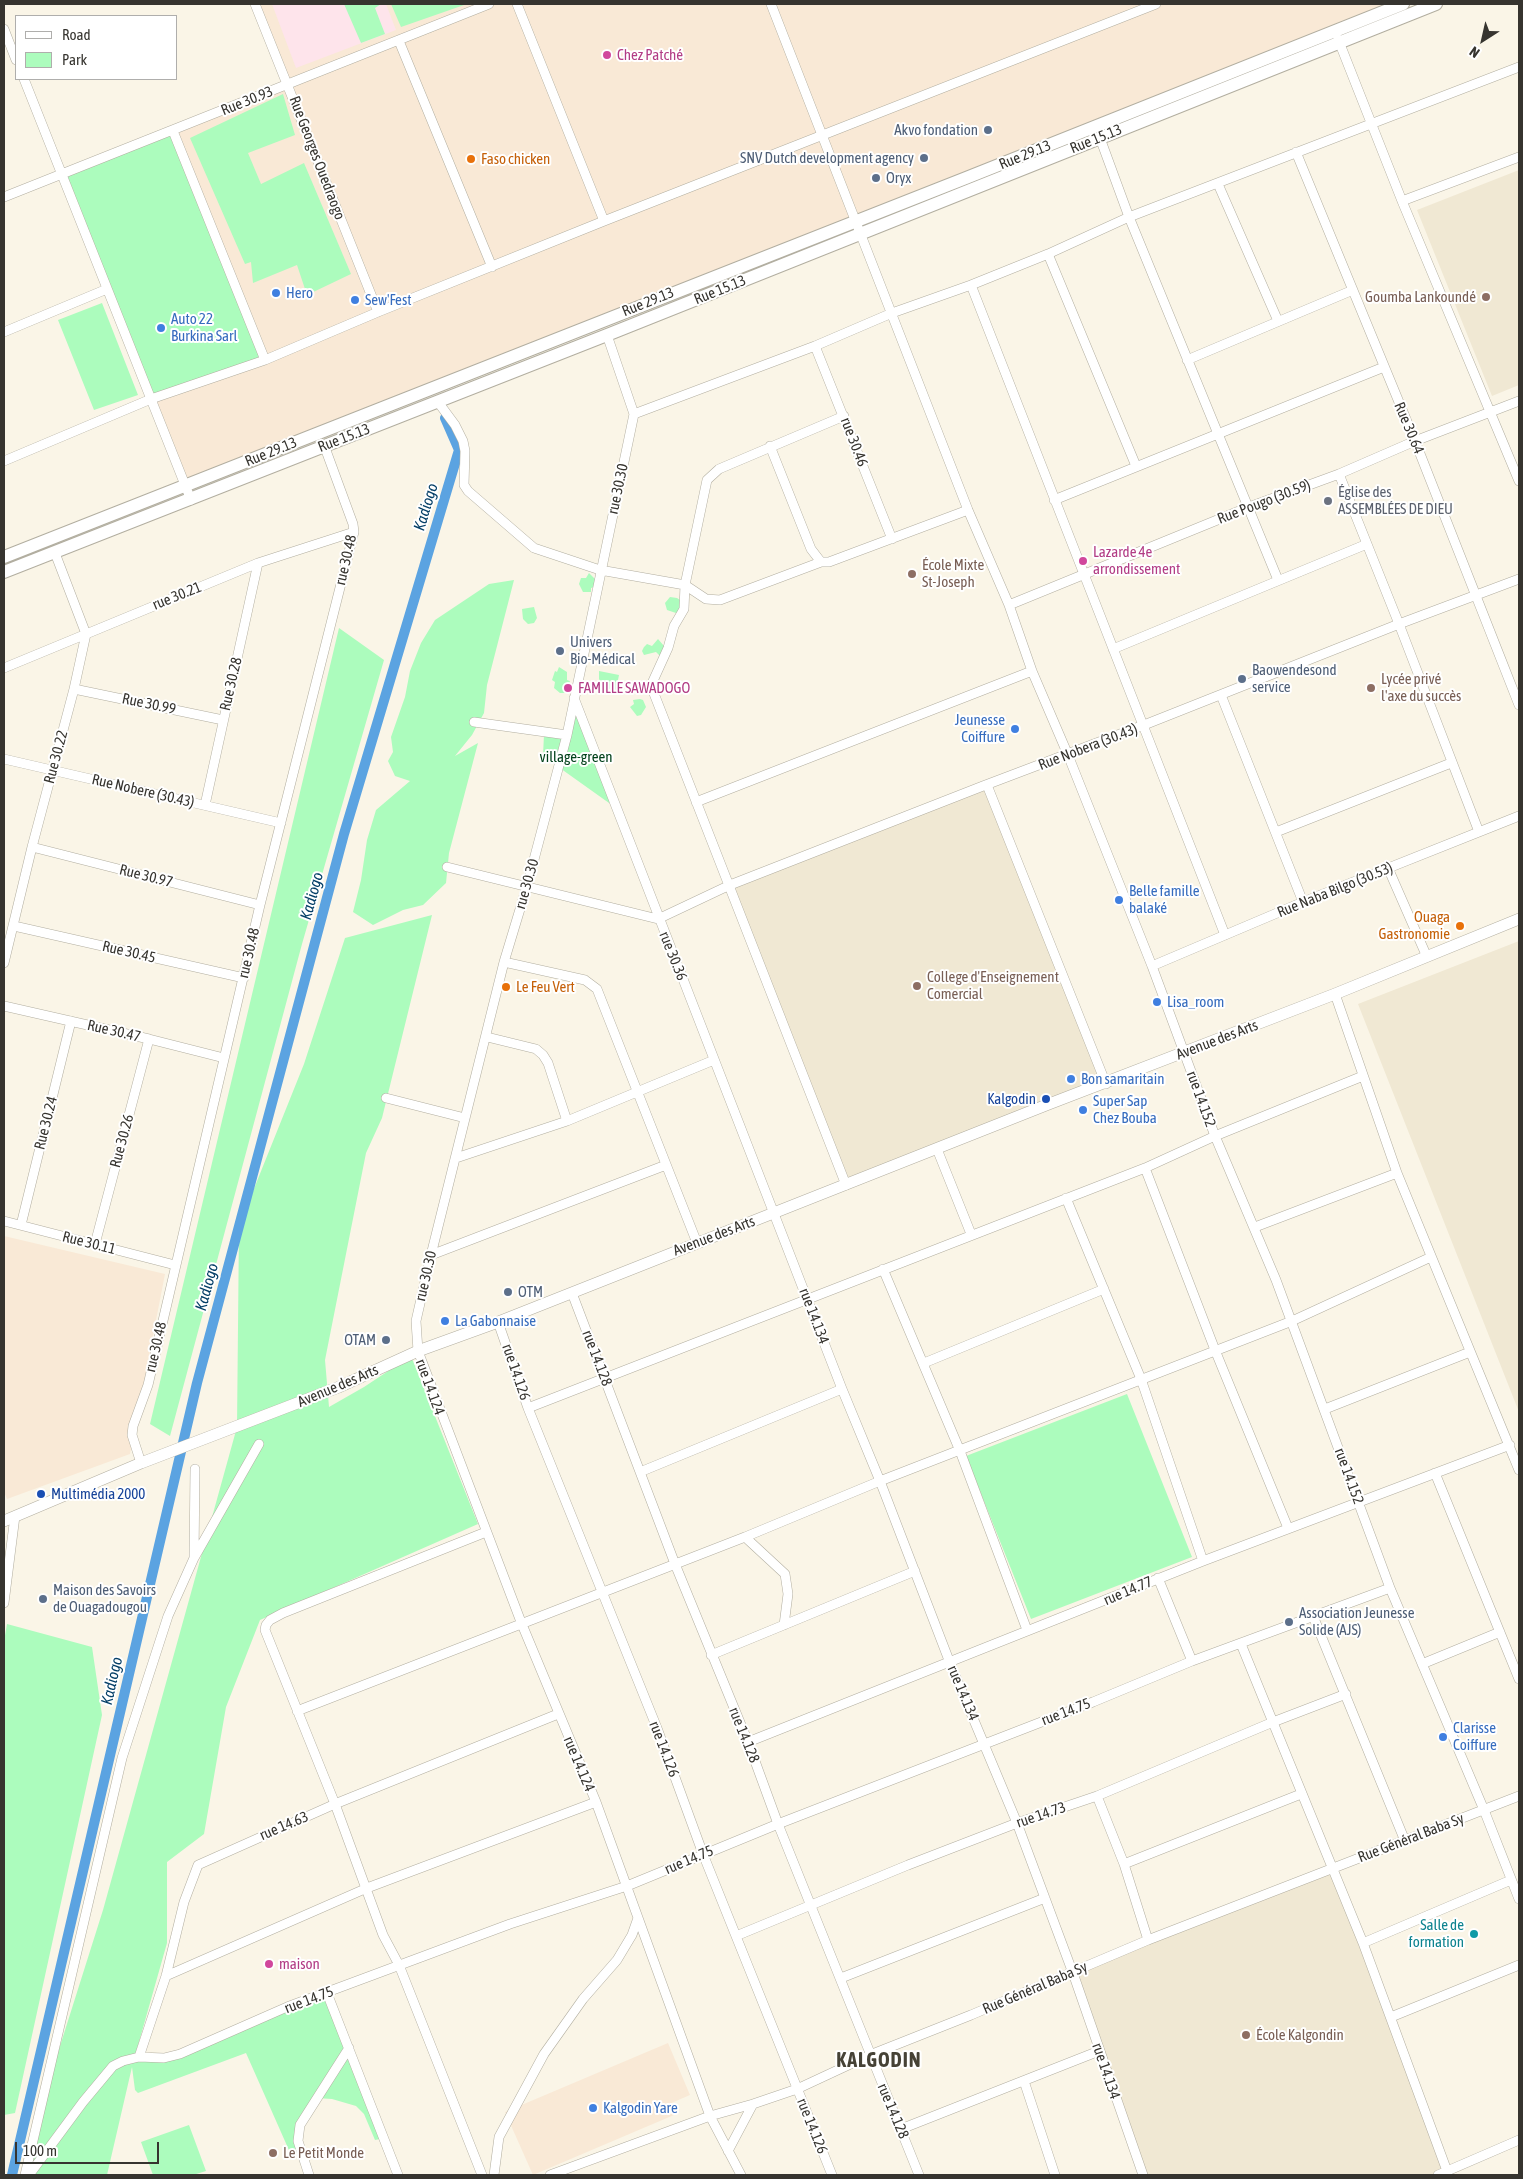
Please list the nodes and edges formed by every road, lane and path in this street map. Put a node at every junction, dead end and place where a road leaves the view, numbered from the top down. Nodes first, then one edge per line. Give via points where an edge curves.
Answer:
1 (256, 4) edge
2 (489, 4) edge
3 (516, 4) edge
4 (771, 4) edge
5 (1156, 4) edge
6 (1403, 4) edge
7 (1436, 4) edge
8 (4, 29) edge
9 (1336, 36) junction
10 (399, 41) junction
11 (15, 57) edge
12 (1519, 67) edge
13 (24, 80) edge
14 (288, 84) junction
15 (1371, 123) junction
16 (173, 131) junction
17 (822, 135) junction
18 (1100, 138) junction
19 (1296, 152) junction
20 (1519, 157) edge
21 (62, 174) junction
22 (1218, 184) junction
23 (4, 197) edge
24 (1402, 201) junction
25 (1129, 217) junction
26 (604, 221) junction
27 (856, 221) junction
28 (861, 234) junction
29 (1048, 254) junction
30 (492, 266) junction
31 (970, 285) junction
32 (107, 290) junction
33 (1353, 290) junction
34 (378, 312) junction
35 (892, 313) junction
36 (1278, 321) junction
37 (4, 332) edge
38 (607, 335) junction
39 (815, 346) junction
40 (265, 360) junction
41 (1187, 360) junction
42 (1384, 367) junction
43 (151, 399) junction
44 (1519, 401) edge
45 (438, 402) junction
46 (1490, 412) junction
47 (634, 414) junction
48 (844, 416) junction
49 (1217, 433) junction
50 (1415, 441) junction
51 (324, 445) junction
52 (770, 446) junction
53 (4, 460) edge
54 (1136, 466) junction
55 (1339, 474) junction
56 (1519, 480) edge
57 (186, 486) junction
58 (191, 500) junction
59 (1054, 500) junction
60 (1249, 507) junction
61 (968, 510) junction
62 (354, 532) junction
63 (892, 539) junction
64 (1367, 544) junction
65 (55, 552) junction
66 (4, 556) edge
67 (821, 562) junction
68 (258, 563) junction
69 (600, 570) junction
70 (4, 572) edge
71 (1083, 574) junction
72 (1519, 579) edge
73 (1278, 580) junction
74 (686, 585) junction
75 (1476, 595) junction
76 (1009, 605) junction
77 (1399, 624) junction
78 (86, 634) junction
79 (1113, 649) junction
80 (4, 668) edge
81 (1032, 670) junction
82 (74, 689) junction
83 (1221, 695) junction
84 (574, 698) junction
85 (1519, 705) edge
86 (223, 720) junction
87 (474, 722) dead end
88 (1144, 725) junction
89 (567, 735) junction
90 (1068, 755) junction
91 (4, 759) edge
92 (1451, 763) junction
93 (53, 771) junction
94 (986, 785) junction
95 (696, 802) junction
96 (205, 805) junction
97 (1519, 816) edge
98 (282, 823) junction
99 (1276, 832) junction
100 (1479, 832) junction
101 (32, 848) junction
102 (447, 867) dead end
103 (1388, 868) junction
104 (730, 885) junction
105 (527, 886) junction
106 (1303, 902) junction
107 (260, 905) junction
108 (658, 919) junction
109 (1519, 919) edge
110 (14, 926) junction
111 (1225, 935) junction
112 (1427, 957) junction
113 (504, 962) junction
114 (4, 963) edge
115 (1152, 966) junction
116 (244, 978) junction
117 (1335, 994) junction
118 (4, 1006) edge
119 (71, 1021) junction
120 (487, 1037) junction
121 (149, 1039) junction
122 (1184, 1052) junction
123 (224, 1058) junction
124 (714, 1060) junction
125 (1363, 1076) junction
126 (1106, 1084) junction
127 (638, 1091) junction
128 (386, 1098) dead end
129 (465, 1118) junction
130 (567, 1121) junction
131 (1215, 1136) junction
132 (937, 1149) junction
133 (456, 1158) junction
134 (666, 1165) junction
135 (1145, 1168) junction
136 (1397, 1173) junction
137 (846, 1185) junction
138 (1066, 1198) junction
139 (775, 1213) junction
140 (4, 1221) edge
141 (21, 1225) junction
142 (1254, 1226) junction
143 (971, 1234) junction
144 (697, 1242) junction
145 (95, 1244) junction
146 (431, 1255) junction
147 (1431, 1258) junction
148 (175, 1265) junction
149 (883, 1269) junction
150 (1104, 1289) junction
151 (572, 1293) junction
152 (807, 1298) junction
153 (1292, 1321) junction
154 (498, 1322) junction
155 (1215, 1350) junction
156 (418, 1352) junction
157 (1470, 1352) junction
158 (924, 1363) junction
159 (605, 1379) junction
160 (1140, 1380) junction
161 (842, 1389) junction
162 (528, 1408) junction
163 (1325, 1410) junction
164 (259, 1444) dead end
165 (1510, 1445) junction
166 (960, 1451) junction
167 (141, 1463) junction
168 (196, 1469) dead end
169 (1519, 1470) edge
170 (640, 1472) junction
171 (1436, 1473) junction
172 (880, 1481) junction
173 (1358, 1502) junction
174 (7, 1519) edge
175 (1288, 1528) junction
176 (486, 1532) junction
177 (745, 1537) junction
178 (194, 1558) junction
179 (1204, 1560) junction
180 (675, 1564) junction
181 (915, 1571) junction
182 (1158, 1578) junction
183 (1390, 1588) junction
184 (602, 1593) junction
185 (4, 1603) edge
186 (1313, 1616) junction
187 (521, 1622) junction
188 (784, 1625) junction
189 (1027, 1630) junction
190 (1500, 1632) junction
191 (1241, 1644) junction
192 (711, 1655) junction
193 (1192, 1661) junction
194 (950, 1663) junction
195 (1422, 1664) junction
196 (1519, 1679) edge
197 (1346, 1694) junction
198 (298, 1711) junction
199 (558, 1714) junction
200 (1273, 1722) junction
201 (748, 1742) junction
202 (985, 1743) junction
203 (1301, 1794) junction
204 (1097, 1796) junction
205 (1519, 1796) edge
206 (596, 1802) junction
207 (335, 1804) junction
208 (1484, 1810) junction
209 (1017, 1823) junction
210 (778, 1824) junction
211 (1405, 1841) junction
212 (703, 1854) junction
213 (1124, 1864) junction
214 (1333, 1869) junction
215 (1512, 1880) junction
216 (627, 1886) junction
217 (367, 1888) junction
218 (1045, 1898) junction
219 (1519, 1899) edge
220 (811, 1904) junction
221 (638, 1918) junction
222 (736, 1936) junction
223 (1148, 1940) junction
224 (1363, 1943) junction
225 (399, 1965) junction
226 (1519, 1965) edge
227 (1072, 1971) junction
228 (166, 1976) junction
229 (841, 1978) junction
230 (327, 1993) junction
231 (1391, 2017) junction
232 (349, 2048) junction
233 (1098, 2051) junction
234 (870, 2055) junction
235 (139, 2058) junction
236 (1024, 2082) junction
237 (797, 2089) junction
238 (753, 2104) junction
239 (710, 2116) junction
240 (901, 2129) junction
241 (1519, 2140) edge
242 (728, 2151) junction
243 (1447, 2171) junction
244 (568, 2172) edge
245 (25, 2175) edge
246 (30, 2175) edge
247 (309, 2175) edge
248 (398, 2175) edge
249 (482, 2175) edge
250 (494, 2175) edge
251 (550, 2175) edge
252 (740, 2175) edge
253 (832, 2175) edge
254 (919, 2175) edge
255 (1056, 2175) edge
256 (1143, 2175) edge
257 (1438, 2175) edge

1 - 14 street, Rue Georges Ouedraogo
2 - 10 street, Rue 30.93
3 - 26 street
4 - 17 street, rue 14.152
5 - 17 street
6 - 9 main road, Rue 29.13
7 - 9 main road, Rue 15.13
8 - 11 street
9 - 15 street
9 - 18 main road, Rue 15.13
9 - 27 main road, Rue 29.13
10 - 14 street, Rue 30.93
10 - 30 street
12 - 15 street
13 - 21 street
14 - 16 street, Rue 30.93
14 - 34 street, Rue Georges Ouedraogo
15 - 19 street
15 - 24 street
16 - 21 street, Rue 30.93
16 - 40 street
17 - 26 street
17 - 27 street, rue 14.152
18 - 25 street
18 - 28 main road, Rue 15.13
19 - 22 street
19 - 33 street, Rue 30.64
20 - 24 street
21 - 23 street, Rue 30.93
21 - 32 street
22 - 25 street
22 - 36 street
24 - 46 street
25 - 29 street
25 - 41 street
26 - 30 street
27 - 28 street, rue 14.152
27 - 57 main road, Rue 29.13
28 - 35 street, rue 14.152
28 - 38 main road, Rue 15.13
29 - 31 street
29 - 54 street
30 - 34 street
31 - 35 street
31 - 59 street
32 - 37 street
32 - 43 street
33 - 36 street
33 - 42 street, Rue 30.64
34 - 40 street
35 - 39 street
35 - 61 street, rue 14.152
36 - 41 street
38 - 45 main road, Rue 15.13
38 - 47 street
39 - 47 street
39 - 48 street, rue 30.46
40 - 43 street
41 - 49 street
42 - 49 street
42 - 50 street, Rue 30.64
43 - 53 street
43 - 57 street
44 - 46 street, Rue Pougo (30.59)
45 - 51 main road, Rue 15.13
45 - 69 street via 463,441 464,484 468,491 534,548
46 - 50 street, Rue Pougo (30.59)
46 - 56 street
47 - 69 street, rue 30.30
48 - 52 street
48 - 63 street, rue 30.46
49 - 54 street
49 - 60 street
50 - 55 street, Rue Pougo (30.59)
50 - 75 street, Rue 30.64
51 - 58 main road, Rue 15.13
51 - 62 street, rue 30.48 via 354,524
52 - 67 street via 811,550
52 - 74 street via 719,469 707,480
54 - 59 street
55 - 60 street, Rue Pougo (30.59)
55 - 64 street
57 - 58 street
57 - 66 main road, Rue 29.13
58 - 65 main road, Rue 15.13
59 - 71 street
60 - 71 street, Rue Pougo (30.59)
60 - 73 street
61 - 63 street
61 - 76 street, rue 14.152
62 - 68 street, rue 30.21
62 - 98 street, rue 30.48
63 - 67 street
64 - 73 street
64 - 77 street
65 - 70 main road, Rue 15.13
65 - 78 street
67 - 74 street via 720,600 706,599
68 - 78 street, rue 30.21
68 - 86 street, Rue 30.28
69 - 74 street
69 - 84 street, rue 30.30
71 - 76 street, Rue Pougo (30.59)
71 - 79 street
72 - 75 street, Rue Nobera (30.43)
73 - 79 street
74 - 95 street via 684,609 653,681 653,691
75 - 77 street, Rue Nobera (30.43)
75 - 85 street, Rue 30.64
76 - 81 street, rue 14.152
77 - 83 street, Rue Nobera (30.43)
77 - 92 street
78 - 80 street, rue 30.21
78 - 82 street, Rue 30.22
79 - 88 street
81 - 90 street, rue 14.152
81 - 95 street
82 - 86 street, Rue 30.99
82 - 93 street, Rue 30.22
83 - 88 street, Rue Nobera (30.43)
83 - 99 street
84 - 89 street, rue 30.30
84 - 108 street, rue 30.36
86 - 96 street, Rue 30.28
87 - 89 street
88 - 90 street, Rue Nobera (30.43)
88 - 111 street
89 - 105 street, rue 30.30
90 - 94 street, Rue Nobera (30.43)
90 - 115 street, rue 14.152
91 - 93 street, Rue Nobere (30.43)
92 - 99 street
92 - 100 street
93 - 96 street, Rue Nobere (30.43)
93 - 101 street, Rue 30.22
94 - 104 street, Rue Nobera (30.43)
94 - 126 street
95 - 104 street
96 - 98 street, Rue Nobere (30.43)
97 - 100 street, Rue Naba Bilgo (30.53)
98 - 107 street, rue 30.48
99 - 106 street
100 - 103 street, Rue Naba Bilgo (30.53)
101 - 107 street, Rue 30.97
101 - 110 street, Rue 30.22
102 - 105 street
103 - 106 street, Rue Naba Bilgo (30.53)
103 - 112 street
104 - 108 street, Rue Nobera (30.43)
104 - 137 street
105 - 108 street
105 - 113 street, rue 30.30
106 - 111 street, Rue Naba Bilgo (30.53)
107 - 116 street, rue 30.48
108 - 124 street, rue 30.36
109 - 112 street, Avenue des Arts
110 - 114 street, Rue 30.22
110 - 116 street, Rue 30.45
111 - 115 street, Rue Naba Bilgo (30.53)
112 - 117 street, Avenue des Arts
113 - 120 street, rue 30.30
113 - 127 street via 585,980 596,989
115 - 122 street, rue 14.152
116 - 123 street, rue 30.48
117 - 122 street, Avenue des Arts
117 - 125 street
118 - 119 street, Rue 30.47
119 - 121 street, Rue 30.47
119 - 141 street, Rue 30.24
120 - 129 street, rue 30.30
120 - 130 street via 536,1049 543,1055
121 - 123 street, Rue 30.47
121 - 145 street, Rue 30.26
122 - 126 street, Avenue des Arts
122 - 131 street, rue 14.152
123 - 148 street, rue 30.48
124 - 127 street
124 - 139 street, rue 30.36
125 - 131 street
125 - 136 street
126 - 132 street, Avenue des Arts
127 - 130 street
127 - 134 street
128 - 129 street
129 - 133 street, rue 30.30
130 - 133 street
131 - 135 street
131 - 142 street, rue 14.152
132 - 137 street, Avenue des Arts
132 - 143 street
133 - 146 street, rue 30.30
134 - 144 street
134 - 146 street
135 - 138 street
135 - 155 street
136 - 142 street
136 - 147 street
137 - 139 street, Avenue des Arts
138 - 143 street
138 - 150 street
139 - 144 street, Avenue des Arts
139 - 152 street, rue 14.134
140 - 141 street, Rue 30.11
141 - 145 street, Rue 30.11
142 - 153 street, rue 14.152
143 - 149 street
144 - 151 street, Avenue des Arts
145 - 148 street, Rue 30.11
146 - 156 street, rue 30.30 via 416,1321
147 - 153 street
147 - 157 street
148 - 167 street, rue 30.48 via 148,1385 133,1426 134,1444
149 - 152 street
149 - 158 street
150 - 158 street
150 - 160 street
151 - 154 street, Avenue des Arts
151 - 159 street, rue 14.128
152 - 159 street
152 - 161 street, rue 14.134
153 - 155 street
153 - 163 street, rue 14.152
154 - 156 street, Avenue des Arts
154 - 162 street, rue 14.126
155 - 160 street
155 - 175 street
156 - 167 street, Avenue des Arts via 339,1387
156 - 176 street, rue 14.124
157 - 163 street
157 - 165 street
158 - 166 street
159 - 162 street
159 - 170 street, rue 14.128
160 - 166 street
160 - 179 street
161 - 170 street
161 - 172 street, rue 14.134
162 - 184 street, rue 14.126
163 - 173 street, rue 14.152
164 - 178 street
165 - 169 street
165 - 171 street, rue 14.77
166 - 172 street
166 - 189 street
167 - 174 street, Avenue des Arts
168 - 178 street
170 - 180 street, rue 14.128
171 - 173 street, rue 14.77
171 - 190 street
172 - 177 street
172 - 181 street, rue 14.134
173 - 175 street, rue 14.77
173 - 183 street, rue 14.152
174 - 185 street
175 - 179 street, rue 14.77
176 - 187 street, rue 14.124
176 - 198 street via 270,1620 265,1630
177 - 180 street
177 - 188 street via 785,1574 788,1594
178 - 245 street via 168,1616 122,1758
179 - 182 street, rue 14.77
180 - 184 street
180 - 192 street, rue 14.128
181 - 188 street
181 - 194 street, rue 14.134
182 - 189 street, rue 14.77
182 - 193 street
183 - 186 street, rue 14.75
183 - 195 street, rue 14.152
184 - 187 street
184 - 212 street, rue 14.126 via 657,1728
186 - 191 street, rue 14.75
186 - 197 street
187 - 198 street
187 - 199 street, rue 14.124
188 - 192 street
189 - 194 street, rue 14.77
190 - 195 street
190 - 196 street
191 - 193 street, rue 14.75
191 - 200 street
192 - 201 street, rue 14.128
193 - 202 street, rue 14.75
194 - 201 street, rue 14.77
194 - 202 street, rue 14.134
195 - 208 street, rue 14.152
197 - 200 street, rue 14.73
197 - 211 street
198 - 207 street
199 - 206 street, rue 14.124
199 - 207 street, rue 14.63
200 - 203 street
200 - 204 street, rue 14.73
201 - 210 street, rue 14.128
202 - 209 street, rue 14.134
202 - 210 street, rue 14.75
203 - 213 street
203 - 214 street
204 - 209 street, rue 14.73
204 - 213 street
205 - 208 street, Rue Général Baba Sy
206 - 216 street, rue 14.124
206 - 217 street
207 - 217 street
207 - 228 street, rue 14.63 via 198,1865 184,1902
208 - 211 street, Rue Général Baba Sy
208 - 215 street, rue 14.152
209 - 218 street, rue 14.134
209 - 220 street, rue 14.73
210 - 212 street, rue 14.75
210 - 220 street, rue 14.128
211 - 214 street, Rue Général Baba Sy
212 - 216 street, rue 14.75
212 - 222 street, rue 14.126
213 - 223 street
214 - 223 street, Rue Général Baba Sy
214 - 224 street
215 - 219 street, rue 14.152
215 - 224 street
216 - 221 street, rue 14.124
216 - 225 street, rue 14.75 via 538,1914
217 - 225 street via 383,1934
217 - 228 street
218 - 227 street, rue 14.134
218 - 229 street
220 - 222 street, rue 14.73
220 - 229 street, rue 14.128
221 - 239 street, rue 14.124
221 - 250 street via 617,1960 583,1999 544,2054 499,2137
222 - 237 street, rue 14.126
223 - 227 street, Rue Général Baba Sy
224 - 231 street
225 - 230 street, rue 14.75
225 - 249 street
226 - 231 street
227 - 233 street, rue 14.134
227 - 234 street, Rue Général Baba Sy
228 - 235 street, rue 14.63
229 - 234 street, rue 14.128
230 - 232 street
230 - 235 street, rue 14.75 via 180,2054
231 - 243 street
232 - 247 street via 300,2125 298,2141
232 - 248 street
233 - 236 street
233 - 256 street, rue 14.134
234 - 237 street, Rue Général Baba Sy
234 - 240 street, rue 14.128
235 - 246 street, rue 14.75 via 113,2066
236 - 240 street
236 - 255 street
237 - 238 street, Rue Général Baba Sy
237 - 253 street, rue 14.126
238 - 239 street, Rue Général Baba Sy
238 - 242 street
239 - 242 street, rue 14.124
239 - 244 street, Rue Général Baba Sy
240 - 254 street, rue 14.128
241 - 243 street
242 - 252 street, rue 14.124
243 - 257 street
244 - 251 street, Rue Général Baba Sy

